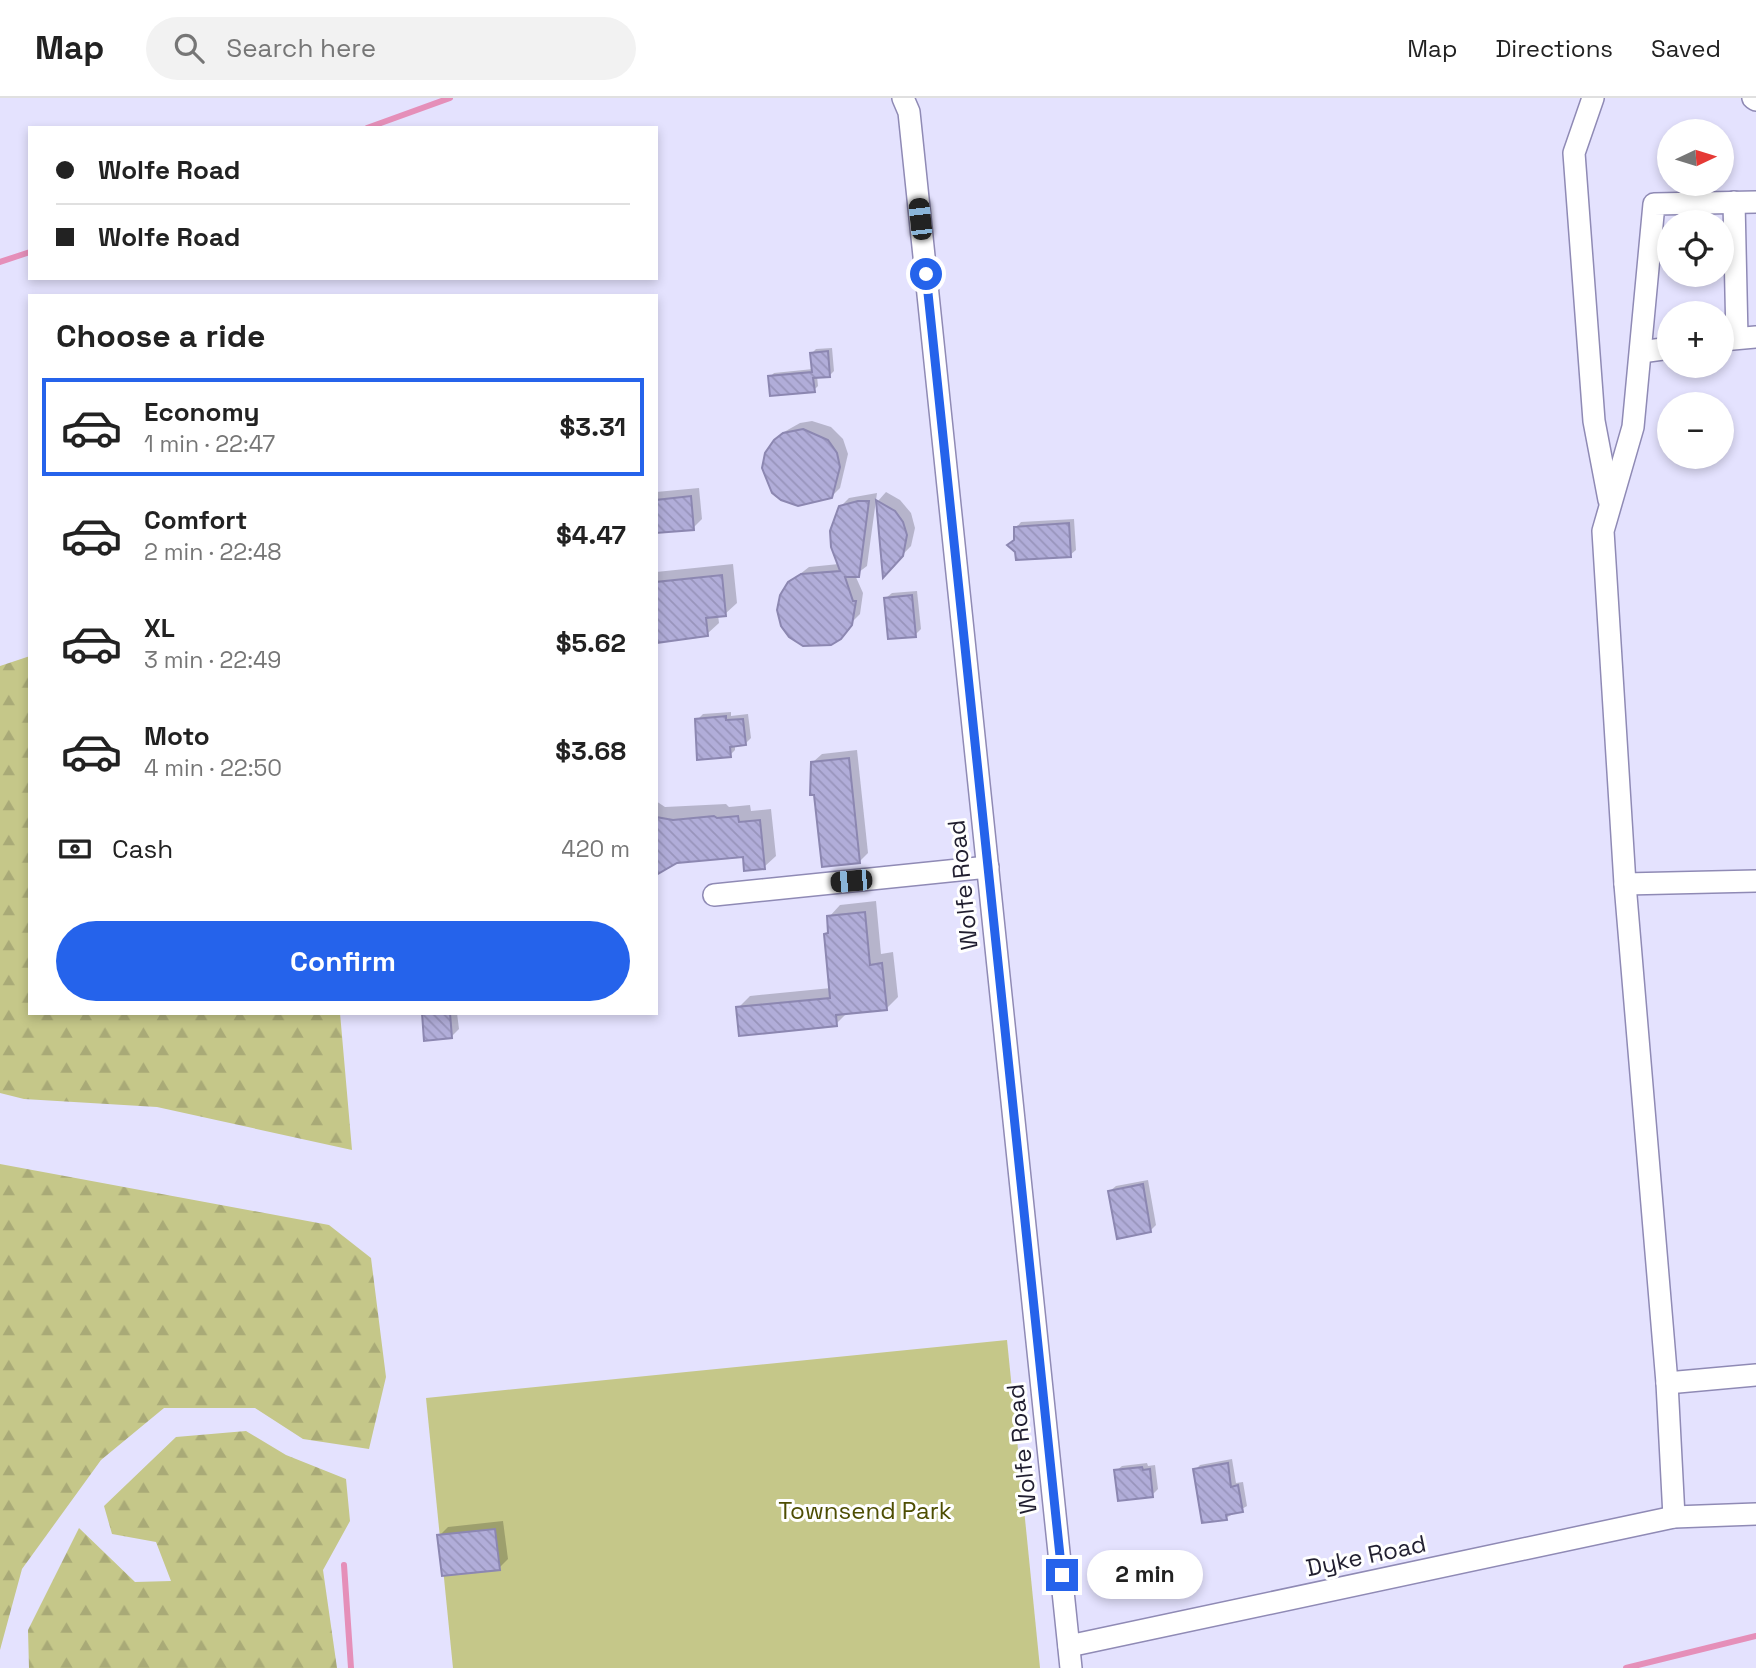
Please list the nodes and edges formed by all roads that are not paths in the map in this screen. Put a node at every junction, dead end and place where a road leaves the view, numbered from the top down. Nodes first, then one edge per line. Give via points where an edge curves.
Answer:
1 (903, 98) edge
2 (1593, 98) edge
3 (1734, 202) junction
4 (1756, 202) edge
5 (1738, 339) edge
6 (1657, 350) edge
7 (1641, 352) junction
8 (1611, 505) junction
9 (988, 867) junction
10 (1756, 881) edge
11 (1625, 884) junction
12 (714, 895) dead end
13 (1756, 1375) edge
14 (1667, 1383) junction
15 (1756, 1514) edge
16 (1674, 1517) junction
17 (1070, 1657) edge

1 - 9 street, Wolfe Road via 909,111
2 - 8 street via 1574,153 1594,421
3 - 4 street
3 - 5 street
3 - 7 street via 1654,204
6 - 7 street
7 - 8 street via 1633,428
8 - 11 street via 1603,531
9 - 12 street
9 - 17 street, Wolfe Road
10 - 11 street
11 - 14 street
13 - 14 street
14 - 16 street
15 - 16 street, Dyke Road
16 - 17 street, Dyke Road

